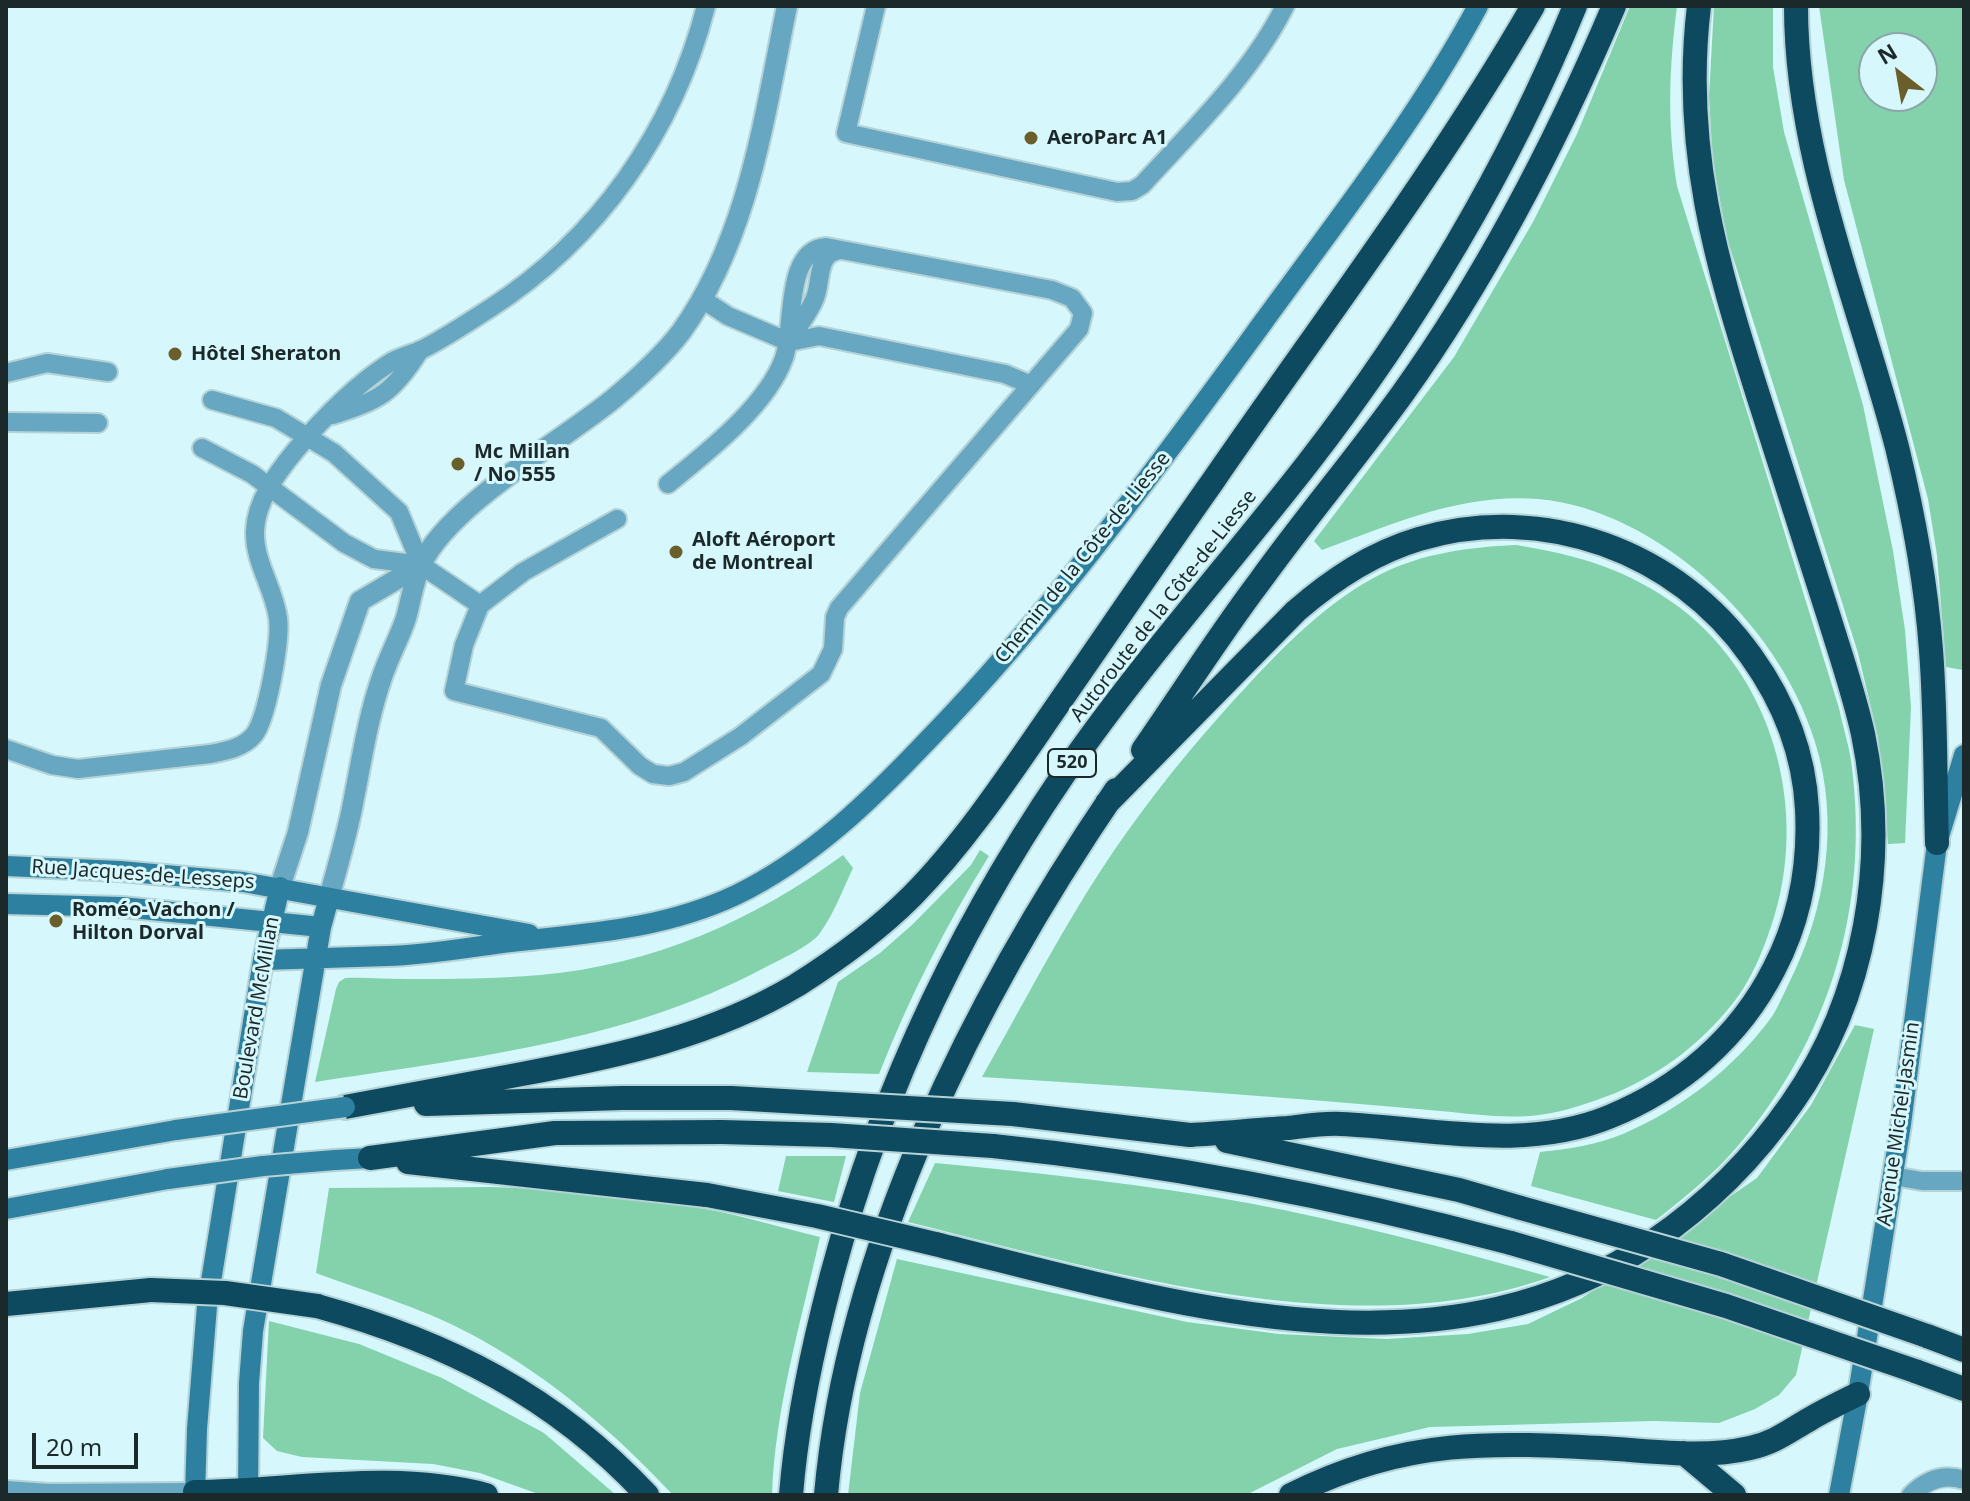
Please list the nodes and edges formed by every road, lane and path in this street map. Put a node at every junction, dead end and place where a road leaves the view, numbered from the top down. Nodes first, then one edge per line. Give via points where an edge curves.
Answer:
1 (706, 6) edge
2 (787, 6) edge
3 (876, 6) edge
4 (1285, 6) edge
5 (1478, 6) edge
6 (1533, 6) edge
7 (1575, 6) edge
8 (1614, 6) edge
9 (1699, 6) edge
10 (1796, 6) edge
11 (702, 299) junction
12 (789, 342) junction
13 (108, 372) dead end
14 (6, 373) edge
15 (1031, 385) junction
16 (212, 400) dead end
17 (6, 422) edge
18 (98, 423) dead end
19 (308, 437) junction
20 (202, 448) dead end
21 (668, 484) dead end
22 (269, 487) junction
23 (617, 519) dead end
24 (421, 565) junction
25 (480, 605) junction
26 (6, 749) edge
27 (1964, 755) edge
28 (1107, 803) junction
29 (1937, 843) junction
30 (6, 866) edge
31 (280, 887) junction
32 (329, 898) junction
33 (6, 904) edge
34 (271, 921) junction
35 (321, 927) junction
36 (549, 938) junction
37 (316, 959) junction
38 (263, 960) junction
39 (345, 1107) junction
40 (1190, 1135) junction
41 (370, 1158) junction
42 (6, 1160) edge
43 (1893, 1176) junction
44 (1964, 1181) edge
45 (6, 1209) edge
46 (6, 1304) edge
47 (1964, 1350) edge
48 (1964, 1389) edge
49 (1858, 1394) junction
50 (1684, 1453) junction
51 (1964, 1480) edge
52 (6, 1490) edge
53 (248, 1493) edge
54 (195, 1494) edge
55 (486, 1495) edge
56 (647, 1495) edge
57 (791, 1495) edge
58 (826, 1495) edge
59 (1291, 1495) edge
60 (1734, 1495) edge
61 (1839, 1495) edge
62 (1911, 1495) edge

1 - 19 lane via 695,49 663,121 631,172 578,236 492,308 391,362 356,388
2 - 11 street, Boulevard McMillan via 742,208
3 - 4 lane via 846,133 1117,192 1142,185 1230,88
5 - 36 main road, Chemin de la Côte-de-Liesse via 1367,178 1123,513 1007,655 893,778 814,846 735,895 659,923
6 - 39 highway via 1384,236 1041,729 914,894 859,944 794,986 687,1035 618,1056
7 - 57 highway, Autoroute de la Côte-de-Liesse / 520 via 1498,170 1374,374 1065,772 944,974 876,1131 837,1256 802,1409
8 - 28 highway, 520 via 1555,135 1446,327 1404,392 1257,584
9 - 41 highway, bridge via 1697,137 1717,262 1855,700 1870,780 1873,853 1865,931 1823,1053 1776,1127 1721,1188 1641,1249 1571,1286 1470,1315 1375,1323 1230,1312 707,1195
10 - 29 highway via 1802,94 1815,162 1893,434 1920,560 1931,651
11 - 12 lane
11 - 24 street, Boulevard McMillan via 679,334 627,387 488,492 440,538
12 - 15 lane via 819,336 1005,374
12 - 15 lane via 801,262 817,248 840,250 1072,298 1083,313 1079,329
12 - 21 lane via 761,396
13 - 14 lane via 47,363
15 - 25 lane via 839,608 833,649 821,674 766,719 684,772 653,774 601,728 587,723 454,691
16 - 19 lane via 276,418
17 - 18 lane
19 - 22 lane
19 - 24 lane via 356,471 399,512
20 - 22 lane
22 - 24 lane via 374,559
22 - 26 lane via 259,508 256,547 275,604 278,634 261,726 252,738 210,754 91,768 52,765
23 - 25 lane via 523,572
24 - 25 lane
24 - 31 street, Boulevard McMillan via 360,601 327,700 298,832
24 - 32 street, Boulevard McMillan via 380,680
27 - 29 main road, Avenue Michel-Jasmin
28 - 40 highway via 1322,588 1362,563 1419,539 1498,527 1575,534 1607,543 1640,557 1696,595 1761,669 1801,758 1806,862 1791,933 1766,984 1733,1031 1664,1090 1607,1118 1524,1136 1336,1124
28 - 58 highway, 520 via 1020,942 907,1175 875,1261 849,1358
29 - 43 main road, Avenue Michel-Jasmin
30 - 31 main road, Rue Jacques-de-Lesseps
31 - 32 main road, Chemin de la Côte-de-Liesse
31 - 34 main road, Boulevard McMillan
32 - 35 main road, Boulevard McMillan
32 - 36 main road, Chemin de la Côte-de-Liesse
33 - 34 main road, Rue Jacques-de-Lesseps via 122,907
34 - 35 main road, Rue Jacques-de-Lesseps
34 - 38 main road, Boulevard McMillan
35 - 37 main road, Boulevard McMillan
36 - 37 main road, Chemin de la Côte-de-Liesse
37 - 38 main road, Chemin de la Côte-de-Liesse
37 - 53 main road, Boulevard McMillan via 253,1331
38 - 54 main road, Boulevard McMillan via 207,1306
39 - 40 highway, bridge via 731,1098 1013,1114
39 - 42 main road, bridge
40 - 47 highway, bridge via 1459,1190 1721,1264
41 - 45 main road, bridge via 168,1179
41 - 48 highway, bridge via 555,1133 722,1132 993,1146 1232,1179 1511,1243 1726,1306
43 - 44 lane
43 - 49 main road, Avenue Michel-Jasmin
46 - 56 highway, bridge via 151,1290 225,1293 317,1306 416,1339 543,1403 608,1454
49 - 50 highway via 1761,1446
49 - 61 main road, Avenue Michel-Jasmin
50 - 59 highway via 1460,1445 1359,1466
50 - 60 highway
51 - 62 lane via 1949,1475 1922,1484
52 - 54 lane
53 - 54 highway
53 - 55 highway via 417,1483

